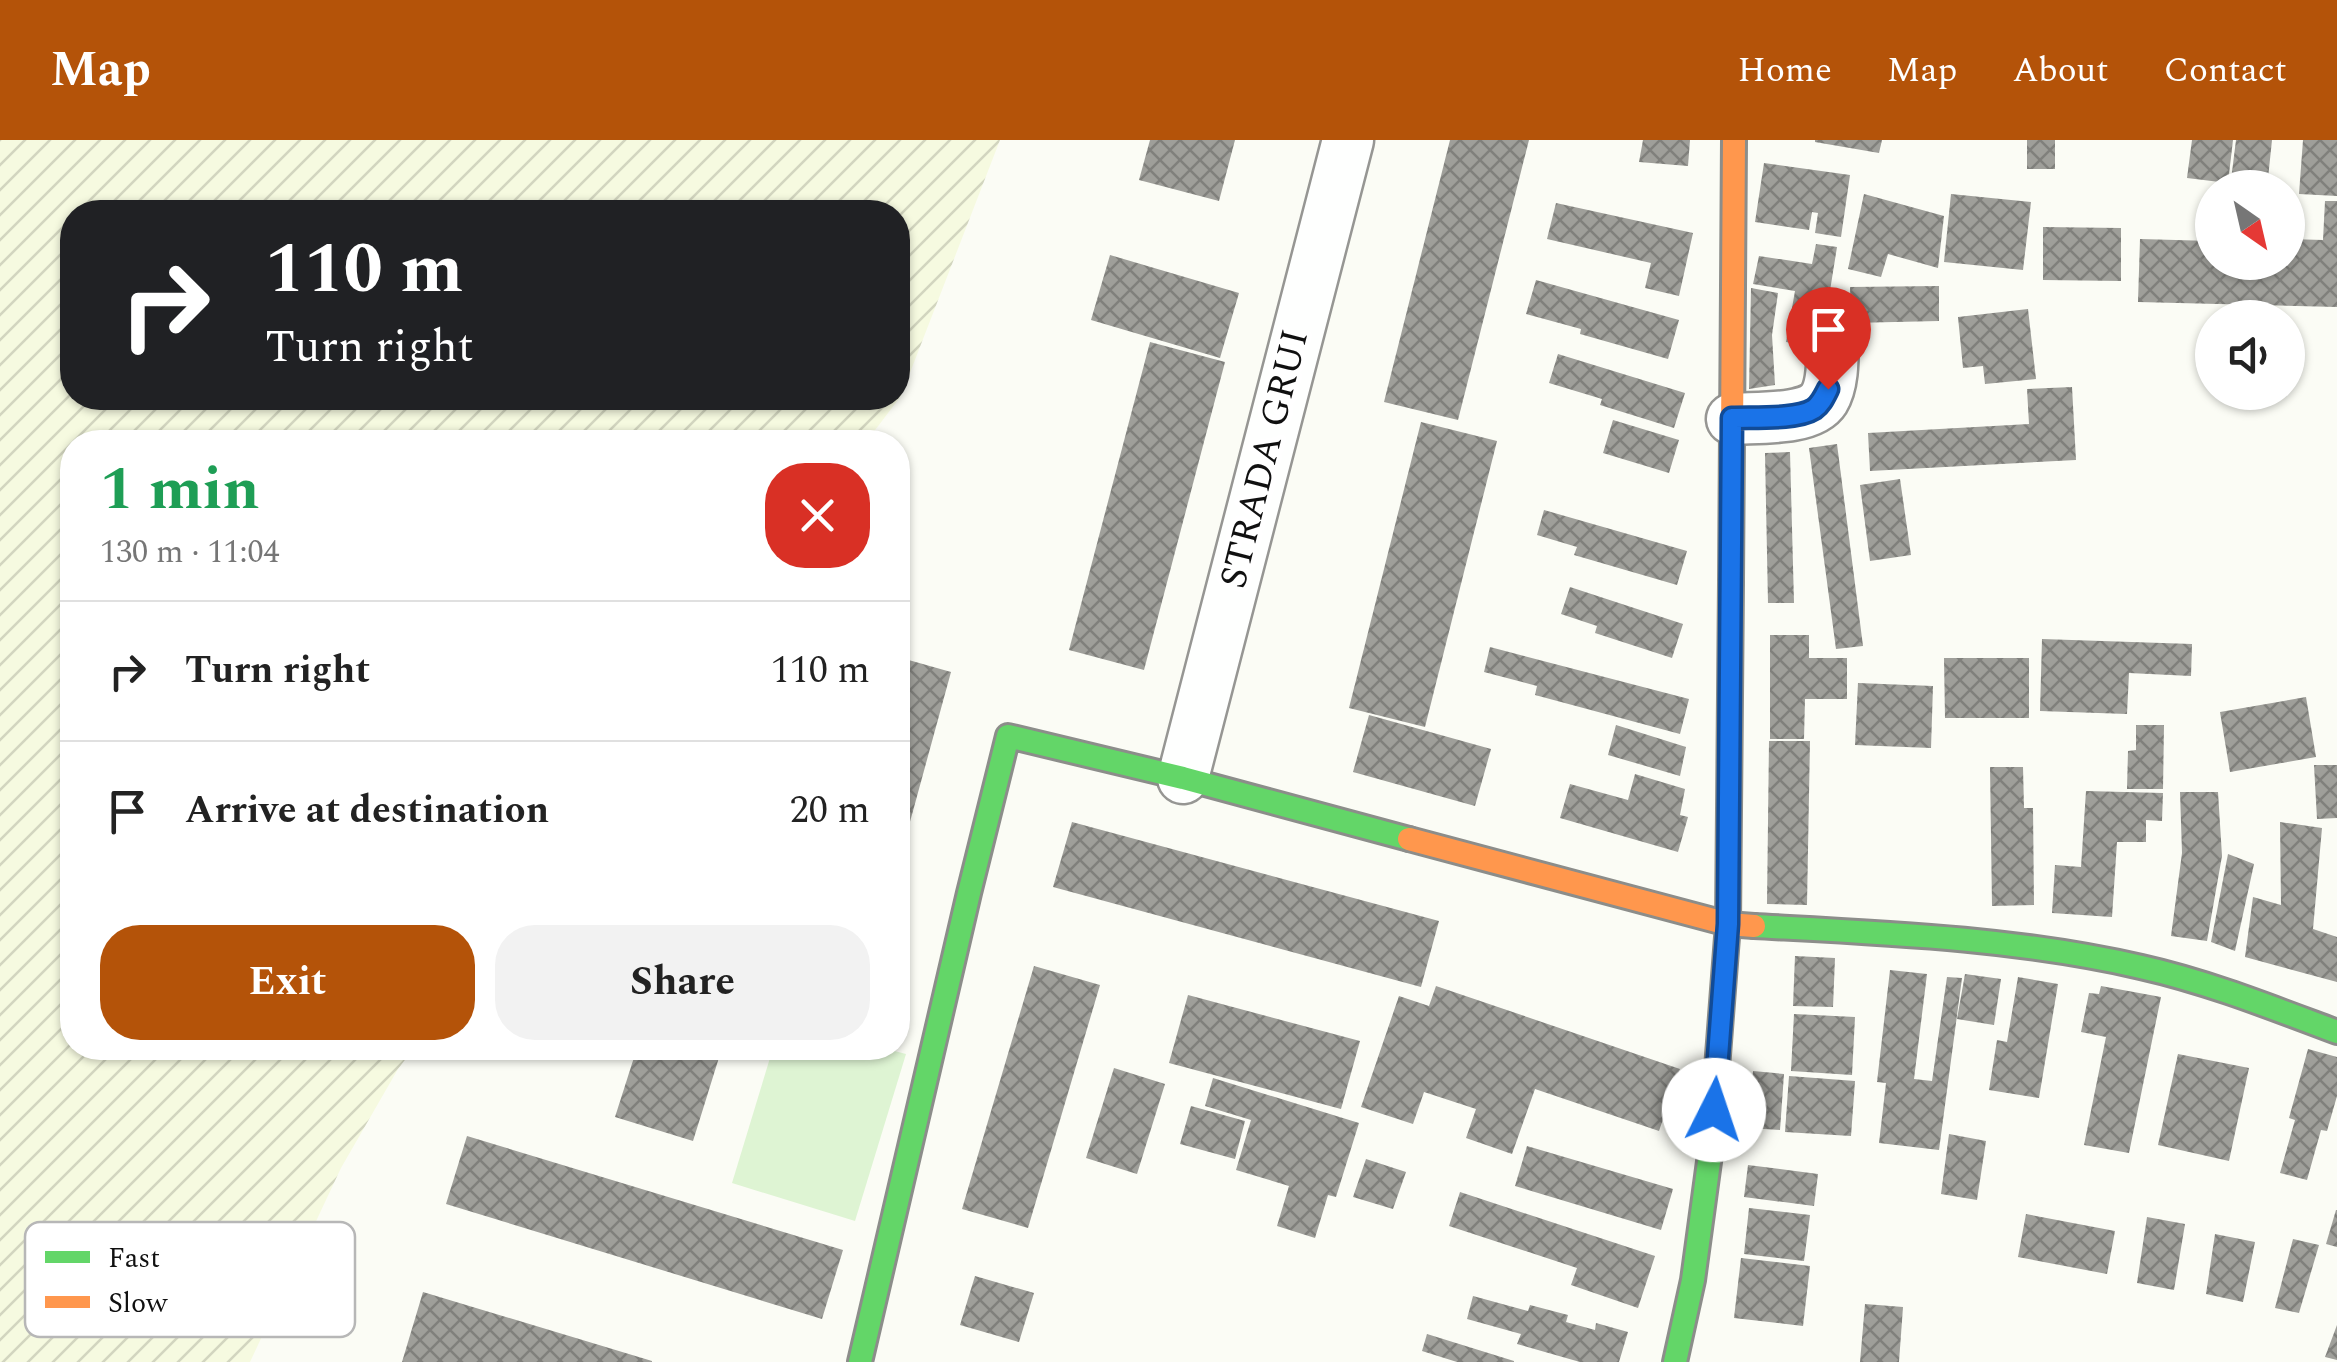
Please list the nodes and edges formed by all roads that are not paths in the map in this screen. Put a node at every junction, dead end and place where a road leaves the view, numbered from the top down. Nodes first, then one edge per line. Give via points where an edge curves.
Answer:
1 (1348, 140) edge
2 (1734, 140) edge
3 (1833, 328) dead end
4 (1732, 418) junction
5 (1183, 778) junction
6 (1728, 924) junction
7 (2337, 1032) edge
8 (860, 1362) edge
9 (1675, 1362) edge

1 - 5 street, STRADA GRUI
2 - 4 street
3 - 4 street via 1828,389 1815,408
4 - 6 street
5 - 6 street
5 - 8 street via 1008,736
6 - 7 street via 2060,951 2211,986
6 - 9 street via 1711,1147

